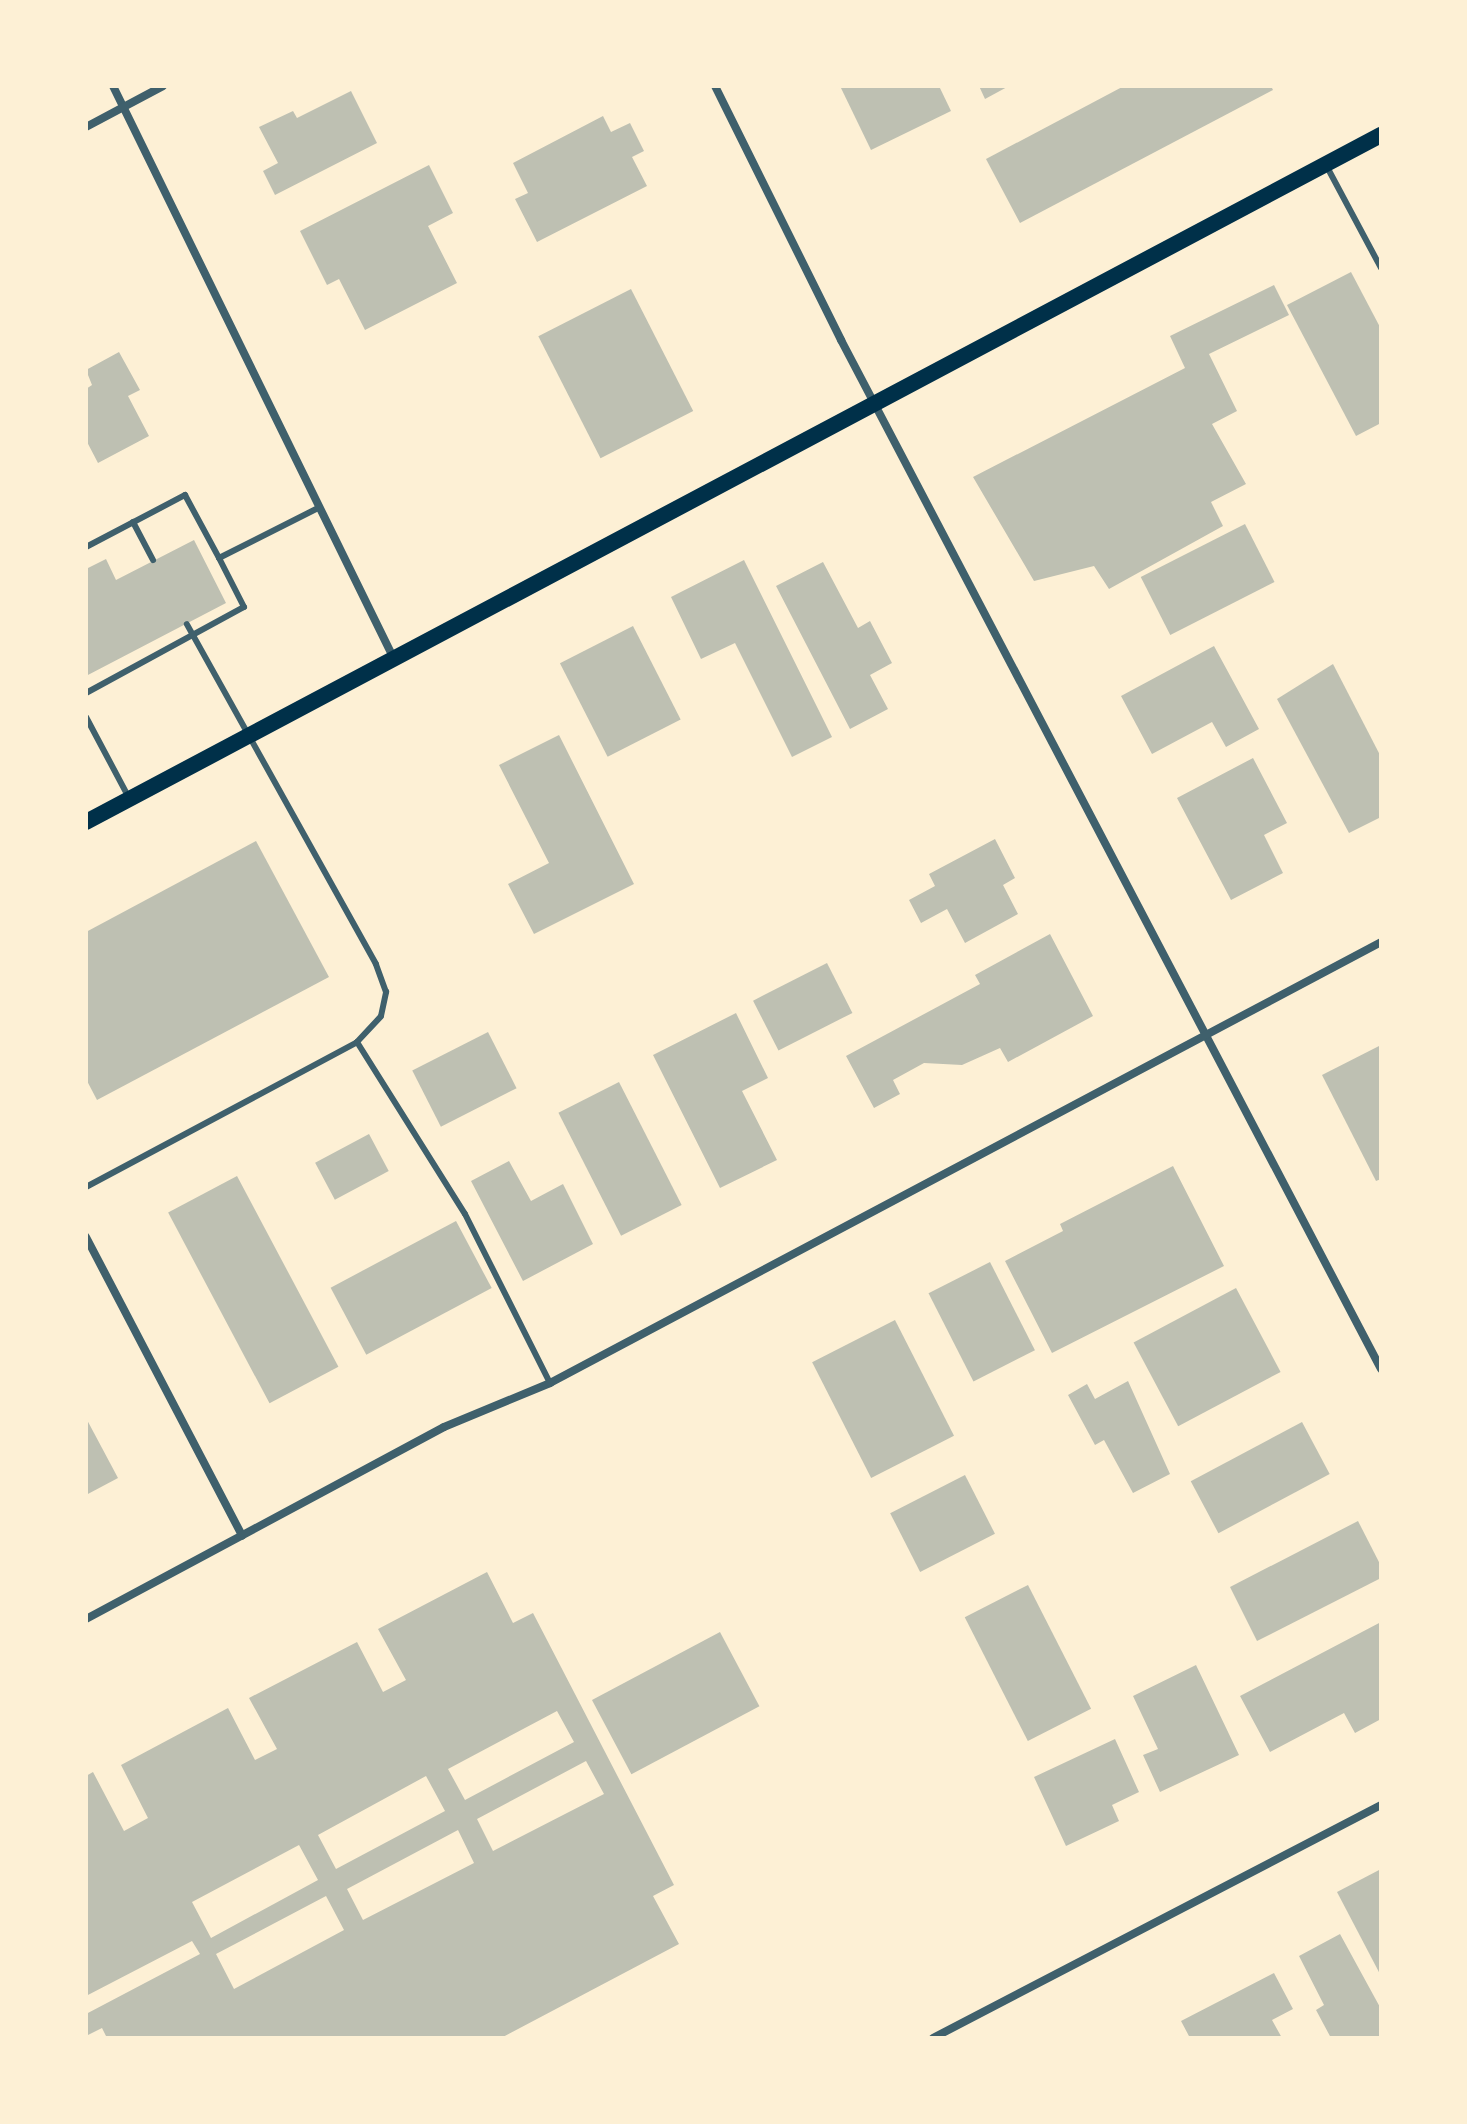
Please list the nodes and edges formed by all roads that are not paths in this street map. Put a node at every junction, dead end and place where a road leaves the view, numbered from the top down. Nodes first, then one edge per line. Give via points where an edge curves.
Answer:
1 (113, 86) edge
2 (163, 86) edge
3 (715, 86) edge
4 (124, 107) junction
5 (86, 127) edge
6 (1381, 135) edge
7 (1326, 165) junction
8 (1381, 268) edge
9 (877, 407) junction
10 (318, 508) junction
11 (133, 522) junction
12 (86, 547) edge
13 (219, 558) junction
14 (153, 560) dead end
15 (187, 624) dead end
16 (193, 635) junction
17 (394, 660) junction
18 (86, 693) edge
19 (86, 717) edge
20 (251, 735) junction
21 (130, 799) junction
22 (86, 822) edge
23 (1381, 942) edge
24 (1203, 1036) junction
25 (357, 1042) junction
26 (86, 1187) edge
27 (86, 1237) edge
28 (1381, 1369) edge
29 (550, 1383) junction
30 (242, 1536) junction
31 (86, 1619) edge
32 (1381, 1805) edge
33 (933, 2038) edge

1 - 4 street
2 - 4 street
3 - 9 street
4 - 5 street
4 - 10 street
6 - 7 main road
7 - 8 lane
7 - 9 main road
9 - 17 main road
9 - 24 street
10 - 13 lane
10 - 17 street
11 - 12 lane
11 - 13 lane via 185,495
11 - 14 lane
13 - 16 lane via 244,607
15 - 16 lane
16 - 18 lane
16 - 20 lane
17 - 20 main road
19 - 21 lane
20 - 21 main road
20 - 25 lane via 386,992 381,1016
21 - 22 main road
23 - 24 street
24 - 28 street
24 - 29 street
25 - 26 lane
25 - 29 lane via 465,1214
27 - 30 street
29 - 30 street via 444,1427
30 - 31 street
32 - 33 street

